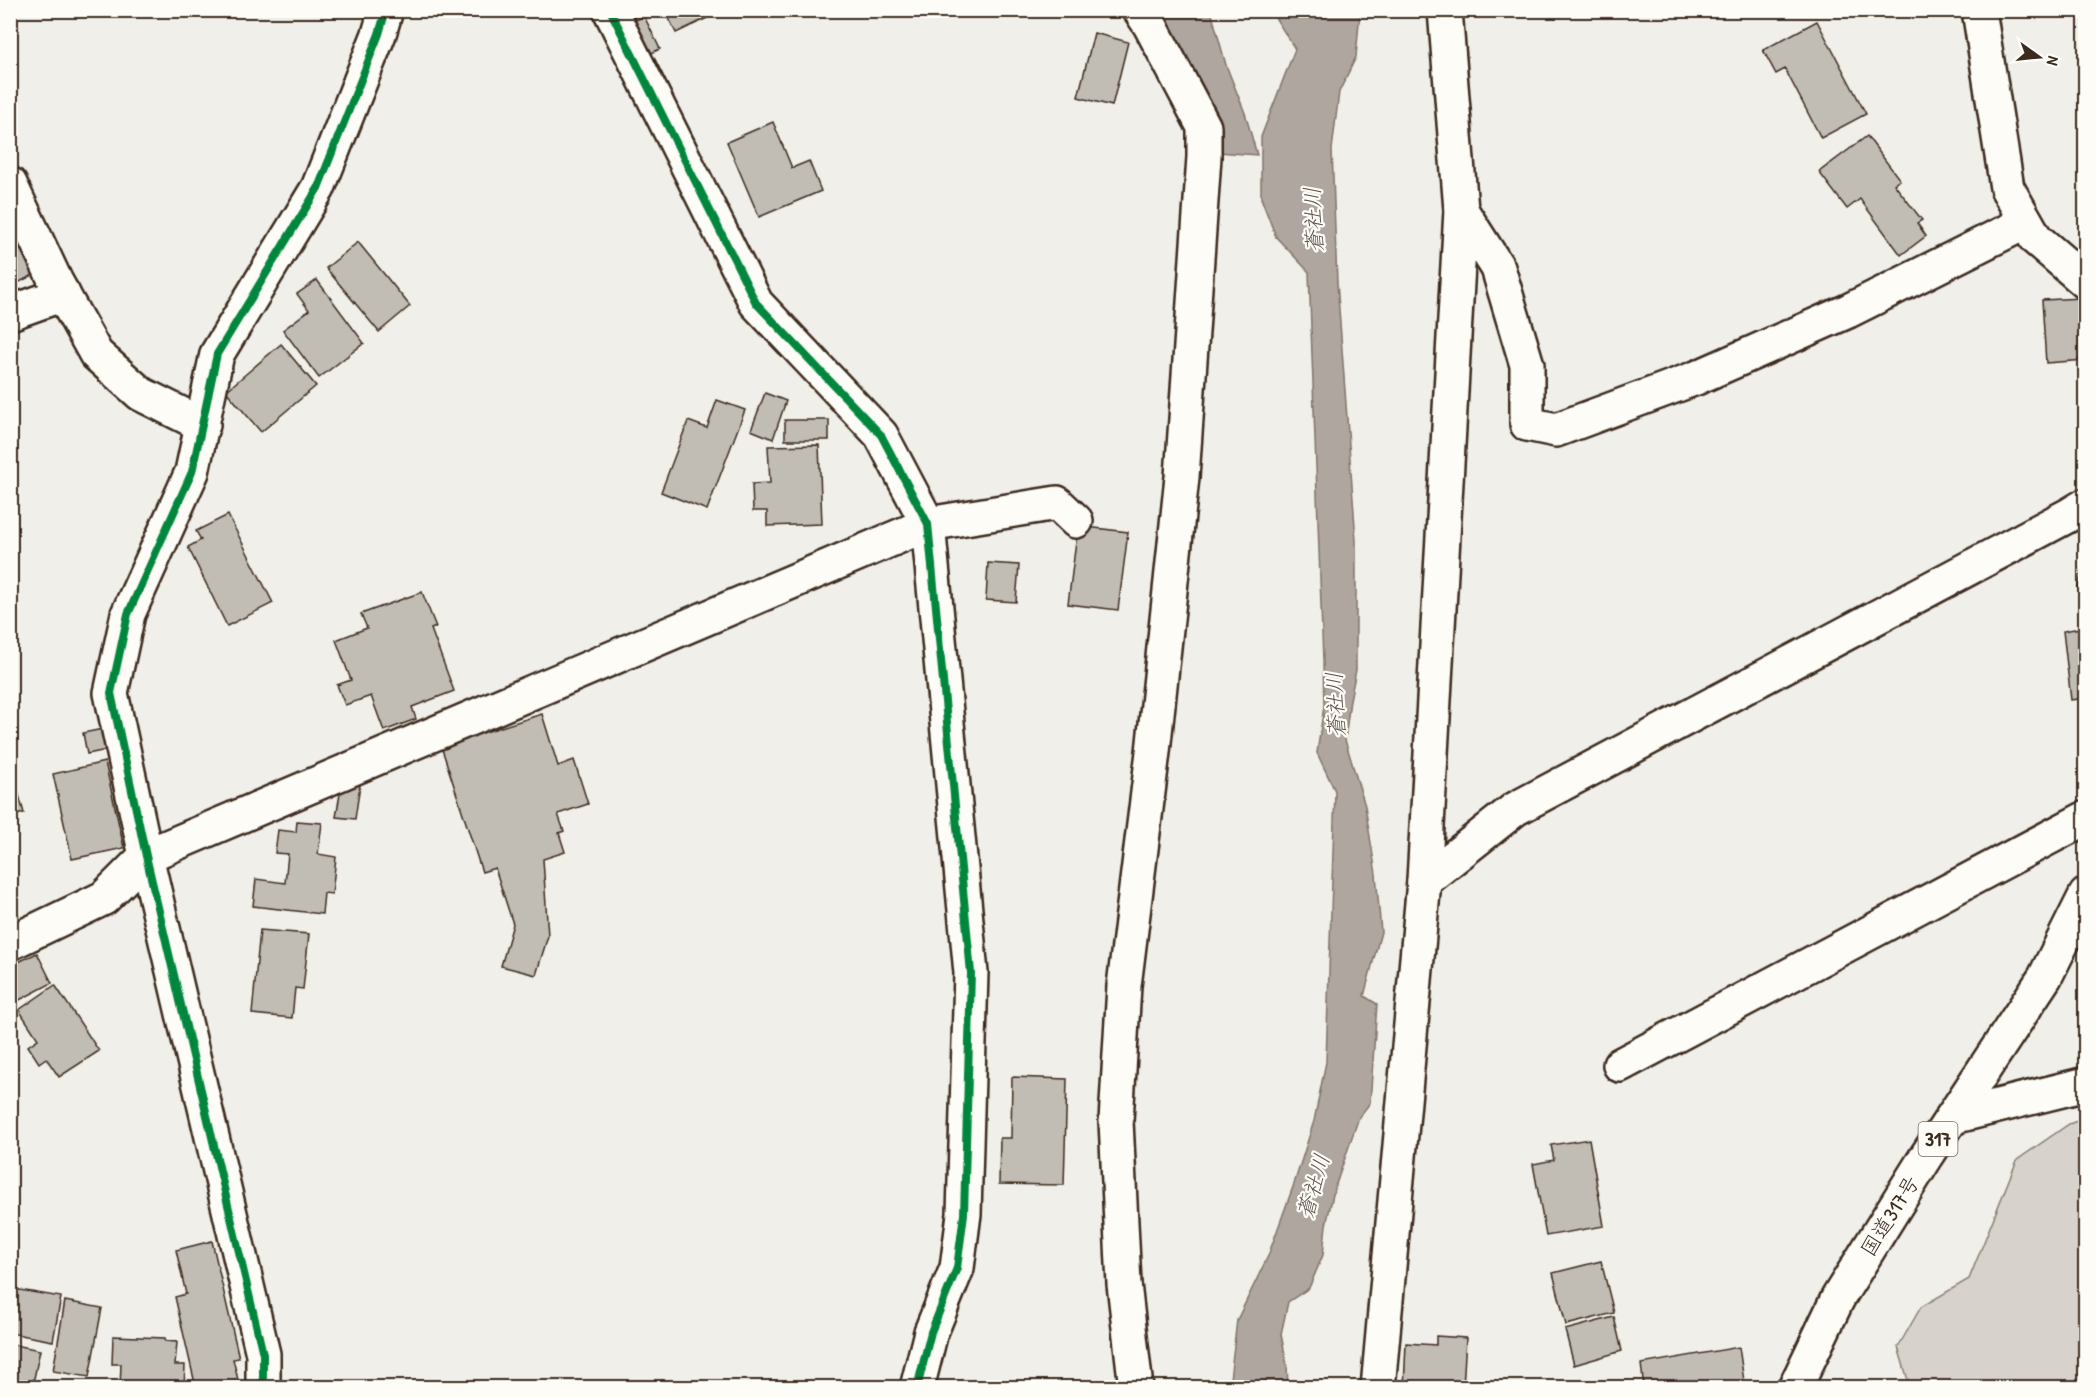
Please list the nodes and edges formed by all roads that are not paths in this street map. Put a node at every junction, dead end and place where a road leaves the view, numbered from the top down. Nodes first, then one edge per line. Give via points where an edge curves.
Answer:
1 (386, 10) edge
2 (610, 10) edge
3 (1140, 10) edge
4 (1445, 10) edge
5 (1978, 10) edge
6 (10, 184) edge
7 (1461, 210) junction
8 (2026, 222) junction
9 (2085, 282) edge
10 (63, 294) junction
11 (10, 313) edge
12 (203, 424) junction
13 (2085, 505) edge
14 (1076, 521) dead end
15 (928, 524) junction
16 (2085, 818) edge
17 (146, 856) junction
18 (1424, 881) junction
19 (2085, 895) edge
20 (10, 944) edge
21 (1620, 1065) dead end
22 (2085, 1084) edge
23 (1953, 1117) junction
24 (263, 1388) edge
25 (917, 1388) edge
26 (1136, 1388) edge
27 (1377, 1388) edge
28 (1795, 1388) edge

1 - 12 main road via 318,188 217,354
2 - 15 main road via 756,303 881,435
3 - 26 main road via 1204,127 1182,477 1124,986 1116,1120 1124,1284
4 - 7 main road
5 - 8 main road via 2007,188
6 - 10 main road
7 - 8 main road via 1498,268 1527,365 1527,424 1556,430 1696,378 1848,311
7 - 18 main road
8 - 9 main road via 2036,239
10 - 11 main road
10 - 12 main road via 96,354 141,394
12 - 17 main road via 192,472 128,614 111,693
13 - 18 main road via 1515,809
14 - 15 main road via 1057,503
15 - 17 main road
15 - 25 main road via 971,973 957,1268 931,1332
16 - 21 main road
17 - 20 main road via 104,898
17 - 24 main road via 263,1354
18 - 27 main road
19 - 23 main road, 国道317号 / 317 via 2045,977
22 - 23 main road
23 - 28 main road, 国道317号 / 317 via 1838,1298

